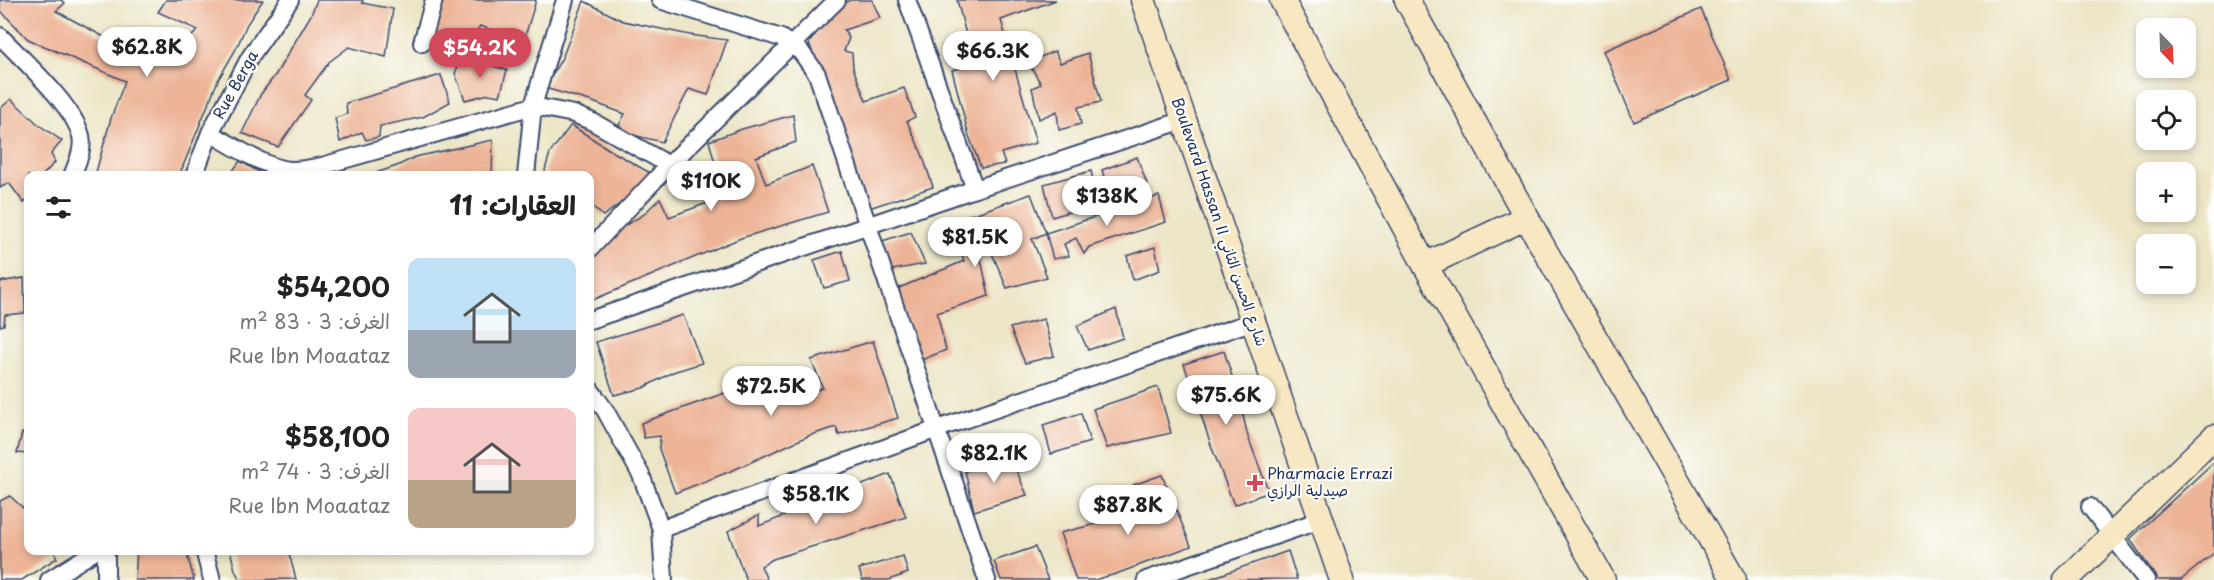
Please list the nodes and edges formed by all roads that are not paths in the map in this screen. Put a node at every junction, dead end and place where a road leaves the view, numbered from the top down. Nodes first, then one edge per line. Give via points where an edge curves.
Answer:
1 (290, 0) edge
2 (434, 0) edge
3 (564, 0) edge
4 (660, 0) edge
5 (837, 0) edge
6 (907, 0) edge
7 (1143, 0) edge
8 (1282, 0) edge
9 (1407, 0) edge
10 (0, 36) edge
11 (422, 43) dead end
12 (792, 44) junction
13 (533, 106) junction
14 (1184, 120) junction
15 (210, 133) junction
16 (669, 165) junction
17 (74, 171) edge
18 (196, 171) edge
19 (526, 171) edge
20 (975, 189) junction
21 (1527, 217) junction
22 (867, 226) junction
23 (594, 245) edge
24 (1425, 266) junction
25 (594, 319) edge
26 (1254, 321) junction
27 (594, 395) edge
28 (937, 429) junction
29 (2214, 437) edge
30 (2090, 507) dead end
31 (1321, 520) junction
32 (661, 529) junction
33 (2112, 536) junction
34 (89, 555) edge
35 (106, 555) edge
36 (205, 555) edge
37 (48, 580) edge
38 (106, 580) edge
39 (212, 580) edge
40 (664, 580) edge
41 (987, 580) edge
42 (1146, 580) edge
43 (1342, 580) edge
44 (1604, 580) edge
45 (1734, 580) edge
46 (2066, 580) edge
47 (2146, 580) edge

1 - 15 street, Rue Berga via 250,57
2 - 11 street
3 - 13 street
4 - 12 street
5 - 12 street
6 - 20 street
7 - 14 main road, Boulevard Hassan II شارع الحسن الثاني
8 - 24 main road
9 - 21 main road
10 - 17 street via 72,117 81,135 82,148
12 - 16 street
12 - 22 street via 817,74
13 - 15 street via 299,170 270,165
13 - 16 street via 593,122
13 - 19 street
14 - 20 street
14 - 26 main road, Boulevard Hassan II شارع الحسن الثاني
15 - 18 street, Rue Berga
16 - 23 street
20 - 22 street
21 - 24 main road
21 - 45 main road
22 - 25 street
22 - 28 street
24 - 44 main road
26 - 28 street
26 - 31 main road, Boulevard Hassan II شارع الحسن الثاني
27 - 32 street via 641,475
28 - 32 street
28 - 41 street
29 - 33 main road
30 - 33 street
31 - 42 street
31 - 43 main road, Boulevard Hassan II شارع الحسن الثاني
32 - 40 street
33 - 46 main road
33 - 47 street
34 - 37 street
35 - 38 street
36 - 39 street

